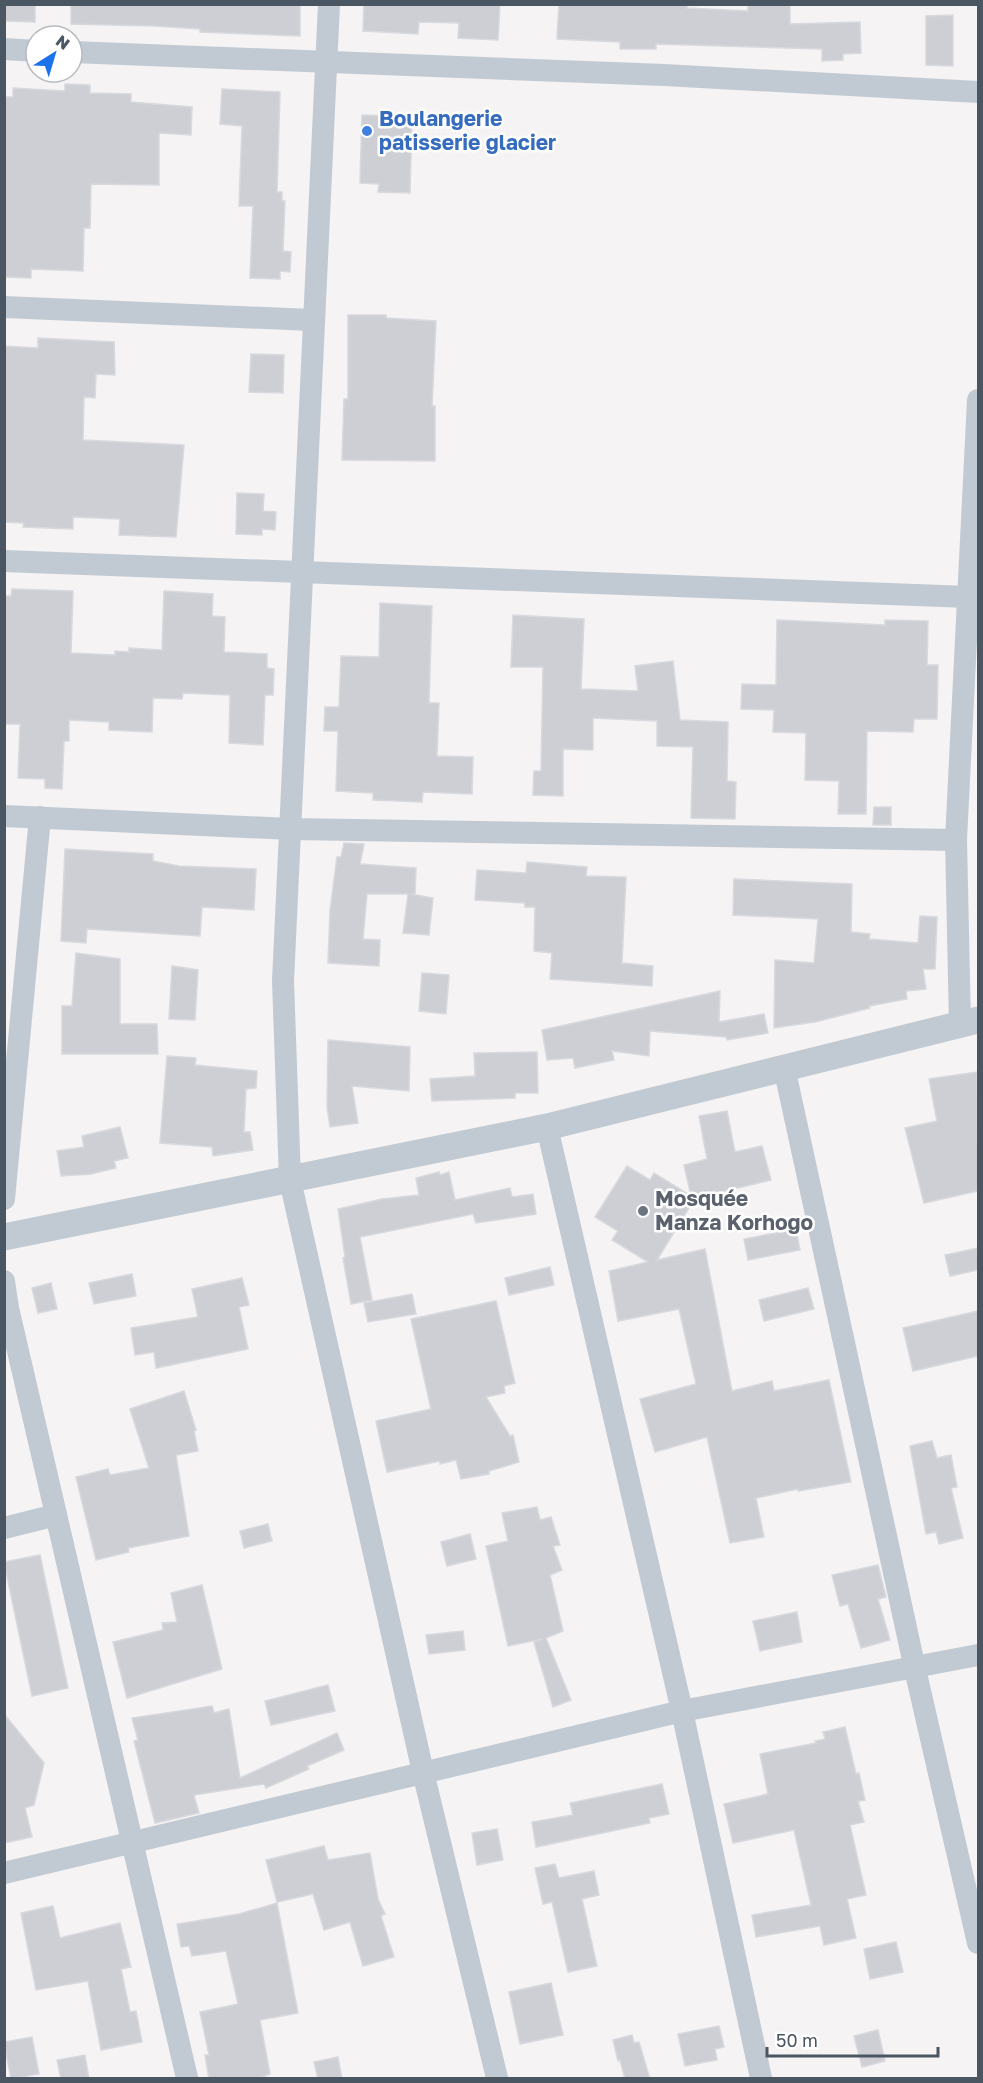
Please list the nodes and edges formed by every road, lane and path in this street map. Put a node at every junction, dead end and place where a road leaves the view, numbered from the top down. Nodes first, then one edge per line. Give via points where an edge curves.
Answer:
1 (329, 4) edge
2 (4, 50) edge
3 (24, 51) edge
4 (84, 52) edge
5 (326, 61) junction
6 (978, 92) edge
7 (4, 307) edge
8 (312, 321) junction
9 (978, 400) edge
10 (4, 561) edge
11 (301, 572) junction
12 (969, 597) junction
13 (4, 816) edge
14 (40, 817) junction
15 (291, 829) junction
16 (956, 840) junction
17 (969, 1022) edge
18 (784, 1067) junction
19 (547, 1128) junction
20 (290, 1180) junction
21 (4, 1199) edge
22 (4, 1237) edge
23 (4, 1281) edge
24 (56, 1515) junction
25 (4, 1528) edge
26 (978, 1655) edge
27 (915, 1668) junction
28 (682, 1712) junction
29 (423, 1772) junction
30 (135, 1844) junction
31 (4, 1873) edge
32 (978, 1943) edge
33 (188, 2079) edge
34 (497, 2079) edge
35 (761, 2079) edge

1 - 5 street
2 - 3 street
4 - 5 street
5 - 6 street
5 - 8 street
7 - 8 street
8 - 11 street
9 - 12 street
10 - 11 street
11 - 12 street
11 - 15 street
12 - 16 street
13 - 14 street
14 - 15 street
14 - 21 street
15 - 16 street
15 - 20 street via 283,981
16 - 17 street
17 - 18 street
18 - 19 street
18 - 27 street
19 - 20 street
19 - 28 street
20 - 22 street
20 - 29 street
23 - 24 street
24 - 25 street
24 - 30 street
26 - 27 street
27 - 28 street
27 - 32 street
28 - 29 street
28 - 35 street
29 - 30 street
29 - 34 street
30 - 31 street
30 - 33 street

